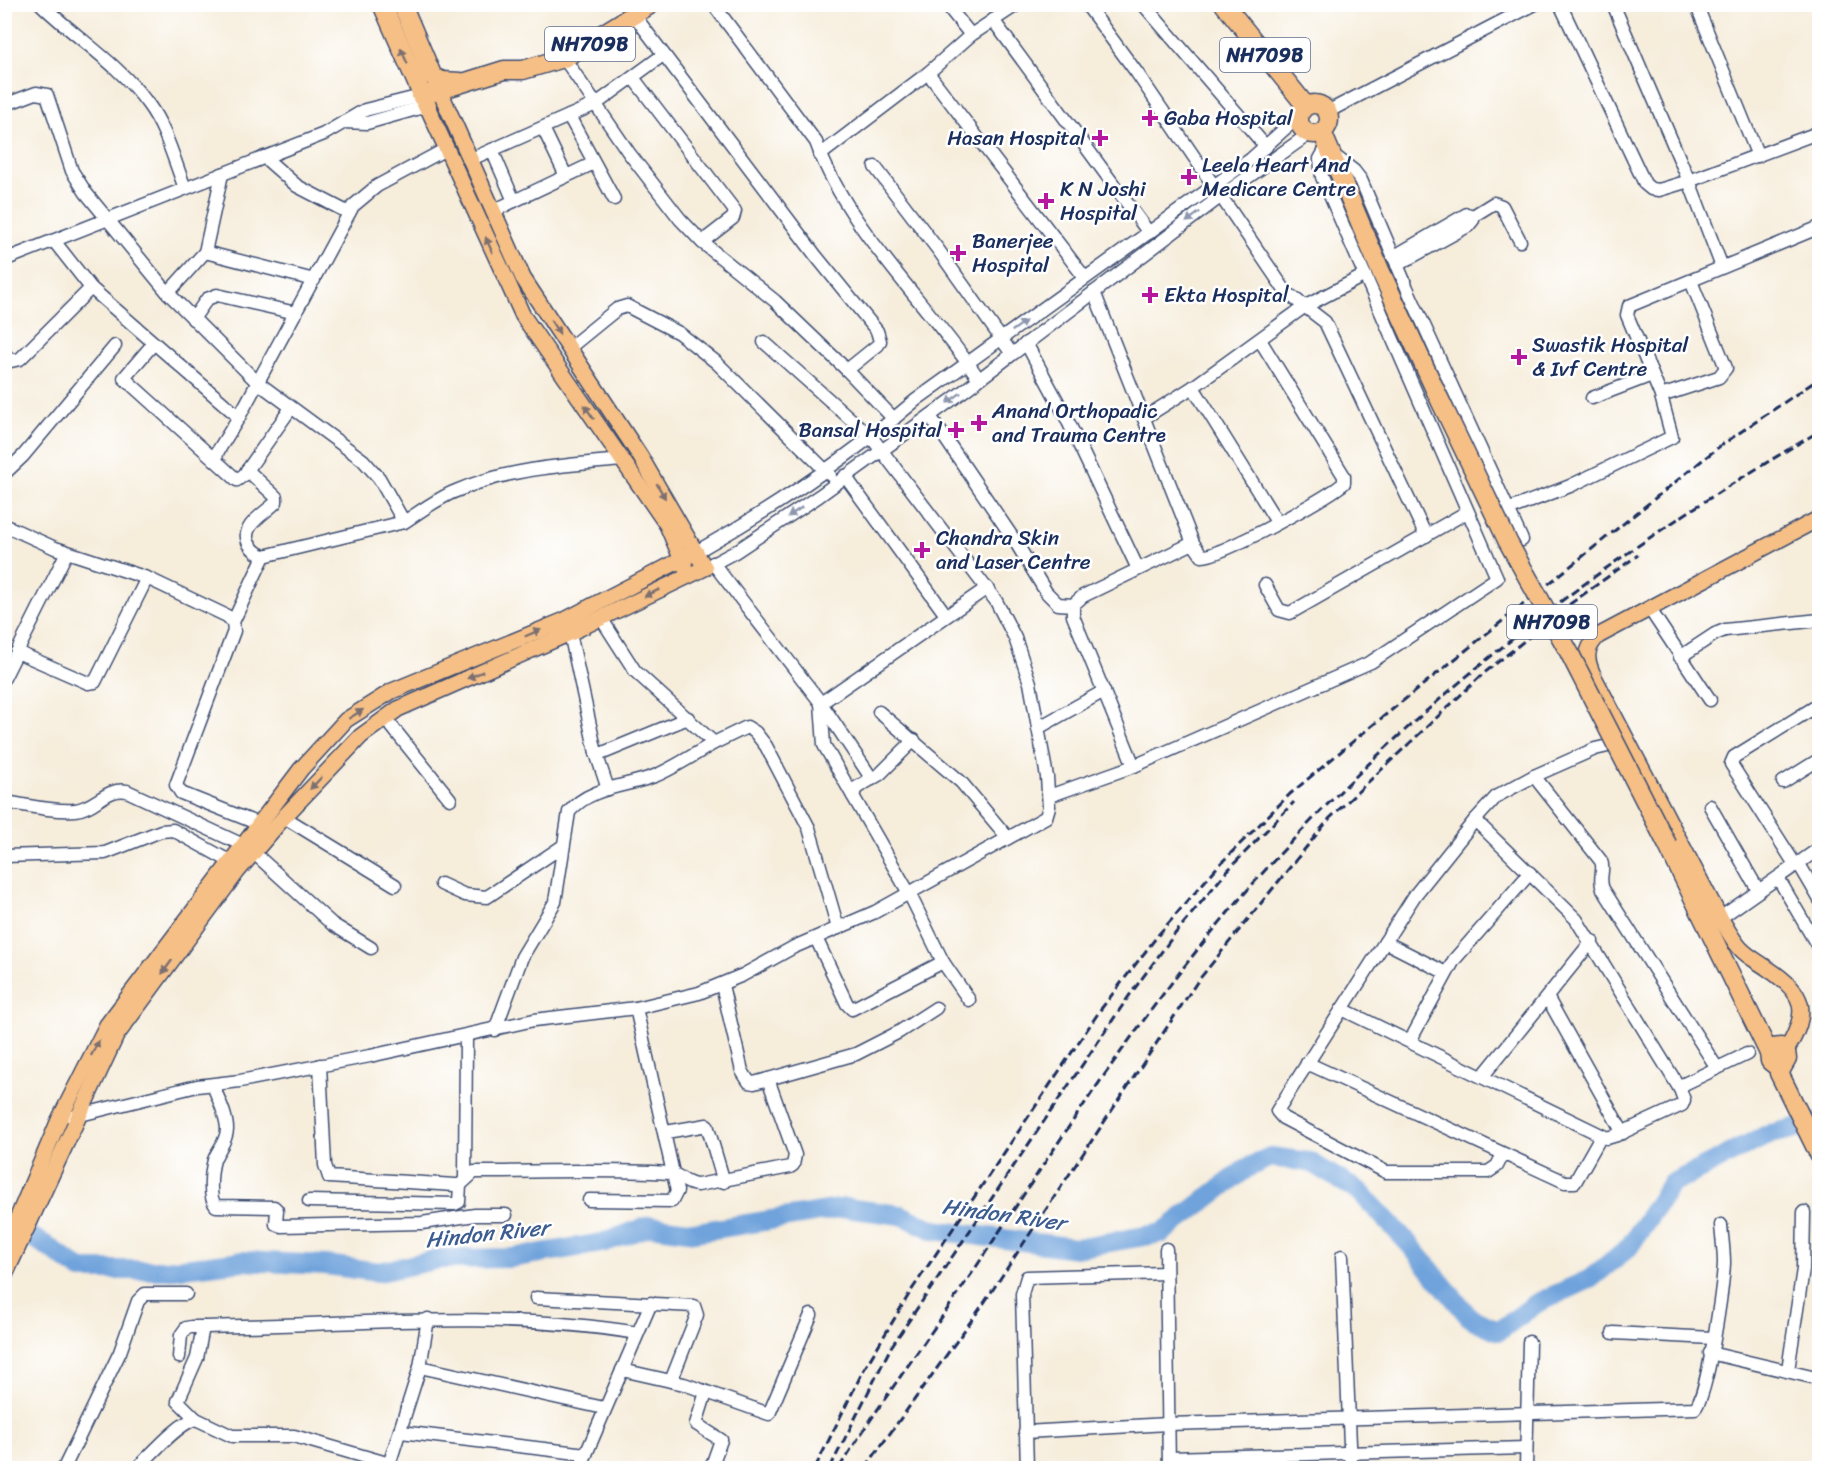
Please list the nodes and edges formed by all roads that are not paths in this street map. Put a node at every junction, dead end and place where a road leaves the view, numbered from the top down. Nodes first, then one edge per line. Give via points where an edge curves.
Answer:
1 (41, 4) edge
2 (382, 4) edge
3 (402, 4) edge
4 (651, 4) edge
5 (714, 4) edge
6 (946, 4) edge
7 (1018, 4) edge
8 (1086, 4) edge
9 (1143, 4) edge
10 (1224, 4) edge
11 (1535, 4) edge
12 (1560, 4) edge
13 (1613, 4) edge
14 (1696, 4) edge
15 (634, 15) junction
16 (993, 20) junction
17 (971, 35) junction
18 (663, 56) junction
19 (564, 58) junction
20 (523, 70) junction
21 (928, 73) junction
22 (634, 79) junction
23 (433, 94) junction
24 (596, 104) junction
25 (4, 105) edge
26 (1302, 111) junction
27 (1327, 112) junction
28 (569, 116) junction
29 (543, 128) junction
30 (1818, 137) edge
31 (1322, 141) junction
32 (1266, 147) junction
33 (446, 149) junction
34 (492, 150) junction
35 (820, 155) junction
36 (1758, 156) junction
37 (264, 157) junction
38 (469, 160) junction
39 (594, 163) junction
40 (875, 167) dead end
41 (222, 174) junction
42 (566, 176) junction
43 (1689, 181) junction
44 (185, 188) junction
45 (1216, 192) junction
46 (614, 199) dead end
47 (514, 201) junction
48 (493, 211) junction
49 (349, 213) junction
50 (109, 221) junction
51 (1820, 227) edge
52 (1149, 233) junction
53 (1520, 241) dead end
54 (54, 242) junction
55 (702, 242) junction
56 (205, 252) junction
57 (4, 260) edge
58 (1395, 261) junction
59 (1722, 267) junction
60 (1365, 275) junction
61 (1085, 278) junction
62 (314, 280) junction
63 (1690, 281) junction
64 (92, 288) junction
65 (1094, 292) junction
66 (168, 293) junction
67 (1304, 307) junction
68 (296, 313) junction
69 (193, 319) junction
70 (1002, 338) junction
71 (1260, 340) junction
72 (764, 342) dead end
73 (154, 343) junction
74 (1026, 343) junction
75 (115, 346) dead end
76 (570, 348) junction
77 (4, 353) edge
78 (1012, 354) junction
79 (968, 363) junction
80 (847, 370) junction
81 (1652, 375) junction
82 (979, 379) junction
83 (257, 382) junction
84 (1193, 387) junction
85 (1661, 396) junction
86 (1592, 398) dead end
87 (291, 408) junction
88 (930, 416) junction
89 (239, 417) junction
90 (1144, 418) junction
91 (894, 419) junction
92 (872, 438) junction
93 (882, 450) junction
94 (215, 460) junction
95 (623, 460) junction
96 (826, 469) junction
97 (248, 471) junction
98 (4, 474) edge
99 (841, 480) junction
100 (1508, 510) junction
101 (1467, 512) junction
102 (1820, 518) edge
103 (404, 522) junction
104 (1277, 522) junction
105 (4, 525) edge
106 (1426, 536) junction
107 (1522, 540) dead end
108 (1193, 543) junction
109 (67, 552) junction
110 (696, 552) junction
111 (264, 556) junction
112 (681, 561) junction
113 (709, 565) junction
114 (1138, 569) junction
115 (690, 575) junction
116 (147, 578) junction
117 (1265, 585) dead end
118 (987, 588) junction
119 (1072, 605) junction
120 (1649, 608) junction
121 (946, 615) junction
122 (601, 618) junction
123 (1820, 620) edge
124 (233, 622) junction
125 (570, 633) junction
126 (17, 652) junction
127 (1680, 657) junction
128 (4, 678) edge
129 (1104, 691) junction
130 (1710, 700) dead end
131 (821, 703) junction
132 (1820, 704) edge
133 (879, 712) dead end
134 (385, 718) junction
135 (688, 718) junction
136 (1038, 729) junction
137 (914, 740) junction
138 (1628, 742) junction
139 (714, 743) junction
140 (596, 753) junction
141 (1820, 759) edge
142 (1134, 766) junction
143 (1534, 776) junction
144 (872, 779) junction
145 (1783, 782) dead end
146 (608, 789) junction
147 (853, 795) junction
148 (1049, 795) junction
149 (450, 799) dead end
150 (4, 802) edge
151 (1710, 806) dead end
152 (284, 817) junction
153 (1475, 820) junction
154 (259, 824) junction
155 (1008, 838) junction
156 (563, 846) junction
157 (248, 848) junction
158 (1820, 848) edge
159 (4, 856) edge
160 (231, 862) junction
161 (1798, 865) junction
162 (1530, 873) junction
163 (1778, 878) junction
164 (441, 884) dead end
165 (395, 885) dead end
166 (1758, 890) junction
167 (910, 895) junction
168 (1818, 895) edge
169 (1720, 918) junction
170 (838, 927) junction
171 (816, 938) junction
172 (1592, 941) junction
173 (1385, 942) junction
174 (371, 948) dead end
175 (1820, 950) edge
176 (943, 962) junction
177 (1446, 973) junction
178 (722, 985) junction
179 (1547, 997) junction
180 (969, 1000) dead end
181 (636, 1008) junction
182 (936, 1008) dead end
183 (1342, 1009) junction
184 (495, 1030) junction
185 (466, 1036) junction
186 (1410, 1041) junction
187 (1747, 1054) dead end
188 (1779, 1056) junction
189 (1307, 1063) junction
190 (320, 1065) junction
191 (1717, 1068) junction
192 (1482, 1077) junction
193 (768, 1079) junction
194 (85, 1084) junction
195 (213, 1085) junction
196 (1680, 1089) junction
197 (78, 1116) junction
198 (59, 1120) junction
199 (666, 1132) junction
200 (1623, 1132) junction
201 (1601, 1136) junction
202 (1503, 1155) junction
203 (1820, 1156) edge
204 (674, 1173) junction
205 (42, 1180) junction
206 (463, 1181) junction
207 (724, 1182) junction
208 (590, 1200) dead end
209 (309, 1201) dead end
210 (1804, 1212) dead end
211 (506, 1215) dead end
212 (1721, 1225) dead end
213 (1166, 1249) dead end
214 (4, 1250) edge
215 (1342, 1256) dead end
216 (1166, 1273) junction
217 (4, 1277) edge
218 (186, 1294) dead end
219 (536, 1298) dead end
220 (651, 1303) junction
221 (811, 1315) dead end
222 (428, 1319) junction
223 (203, 1327) junction
224 (637, 1333) junction
225 (1612, 1333) dead end
226 (1713, 1338) junction
227 (1529, 1342) dead end
228 (1710, 1353) junction
229 (179, 1357) dead end
230 (420, 1366) junction
231 (622, 1370) junction
232 (1788, 1370) junction
233 (1820, 1379) edge
234 (671, 1381) junction
235 (706, 1392) junction
236 (604, 1408) junction
237 (1526, 1413) junction
238 (195, 1419) junction
239 (1350, 1419) junction
240 (1168, 1424) junction
241 (401, 1432) junction
242 (1025, 1432) junction
243 (1526, 1448) junction
244 (586, 1454) junction
245 (1351, 1454) junction
246 (1169, 1463) edge
247 (389, 1466) edge
248 (64, 1468) edge
249 (137, 1468) edge
250 (580, 1468) edge
251 (711, 1468) edge
252 (1027, 1468) edge
253 (1351, 1468) edge
254 (1526, 1468) edge

1 - 44 street via 113,66 149,105
23 -> 2 highway
3 - 23 highway
4 - 15 highway, NH709B
5 - 35 street via 816,142
6 - 17 street
7 - 16 street
8 - 45 street
9 - 32 street
10 - 26 highway, NH709B
11 - 27 street
12 - 43 street via 1645,184 1659,190
13 - 43 street
14 - 36 street
15 - 18 street
15 - 19 highway, NH709B
16 - 17 street
16 - 52 street
17 - 21 street
18 - 22 street
18 - 80 street via 880,336 878,345
19 - 20 highway, NH709B
19 - 24 street
20 - 23 highway, NH709B via 505,82
20 - 23 highway, NH709B via 504,70 467,82 443,81
21 - 35 street
21 - 61 street
22 - 24 street
22 - 55 street via 735,211 733,218
23 - 33 main road
23 - 37 street via 367,123 342,122 324,134
23 - 38 main road
24 - 28 street
24 - 55 street via 636,162
25 - 50 street via 36,93 46,95 72,171
26 - 27 highway via 1320,105
26 - 31 highway, NH709B via 1302,129
26 - 32 street
27 - 31 highway via 1328,125
28 - 29 street
28 - 39 street
29 - 34 street
29 - 42 street
30 - 36 street
31 - 45 street
31 - 58 street via 1361,180
31 - 60 street via 1322,177
31 - 188 highway, NH709B, bridge via 1508,542
32 - 45 street
33 - 49 street via 367,193
95 -> 33 main road via 523,316
34 - 38 street
34 - 47 street
35 - 79 street via 876,246
36 - 43 street
37 - 41 street
37 - 49 street via 297,186
38 - 48 main road
39 - 42 street
39 - 46 street
40 - 70 street
41 - 44 street
41 - 56 street
42 - 47 street
43 - 59 street
44 - 50 street
45 - 52 street
45 -> 65 street
45 - 67 street via 1287,292
47 - 48 street
48 -> 76 main road via 523,278
49 - 62 street
50 - 54 street
50 - 66 street
51 - 59 street
52 - 61 street
53 - 58 street via 1499,203 1473,216 1467,214
54 - 57 street
54 - 64 street
55 - 80 street via 775,302
56 - 62 street
56 - 66 street
58 - 100 street
59 - 63 street
60 - 67 street
60 - 101 street
70 -> 61 street
62 - 68 street
63 - 81 street via 1627,309
63 - 85 street via 1726,368 1719,377
64 - 73 street
64 - 77 street via 20,359 11,361
65 - 74 street
65 - 90 street
66 - 69 street
67 - 71 street
67 - 106 street via 1325,322
68 - 69 street via 217,295 207,299
68 - 83 street
69 - 83 street
70 - 78 street
70 - 79 street
71 - 84 street
71 - 104 street via 1344,479 1342,486
72 - 92 street
73 - 89 street
73 - 94 street via 124,378
74 - 78 street
74 - 114 street
75 - 98 street
76 - 96 street via 617,309 627,306 679,333 716,362
76 -> 110 main road
78 - 82 street
79 - 82 street
79 - 91 street
80 - 91 street
81 - 85 street
81 - 86 street
82 -> 88 street
83 - 87 street
83 - 89 street
84 - 90 street
84 - 104 street
85 - 100 street via 1672,430 1669,440
87 - 97 street
87 - 103 street via 363,460 379,478
88 - 93 street
88 - 119 street via 1046,592 1058,604
89 - 94 street
90 - 108 street
91 - 92 street
92 - 93 street
92 - 96 street
93 - 99 street
93 - 118 street
94 - 97 street via 237,480
95 - 103 street via 504,474 454,491
95 - 112 main road via 667,525
96 - 99 street
96 - 110 street via 765,513
97 - 111 street via 276,497 276,502 249,526 246,534 250,545
99 -> 113 street via 735,552
99 - 121 street
100 - 107 street
101 - 106 street
101 - 142 street via 1497,578 1371,662
102 - 120 main road
103 - 111 street
104 - 108 street via 1210,556 1202,556
105 - 109 street
106 - 117 street via 1290,613 1279,610
108 - 114 street
109 - 116 street
109 - 126 street
110 - 112 main road
110 - 113 main road
111 - 124 street
112 - 115 main road
154 -> 112 main road via 301,769 346,720 392,692 565,620
113 - 115 main road
113 - 131 street
114 - 119 street
115 -> 122 main road
116 - 124 street
116 - 126 street via 95,682 88,683
118 - 121 street
118 - 136 street via 1007,621 1023,660
119 - 129 street
120 - 127 street
120 - 138 main road via 1598,636 1586,656
121 - 131 street
122 - 125 main road
122 - 135 street via 635,671
123 - 127 street via 1725,630
124 - 154 street via 234,631 176,785 181,793
125 -> 134 main road
125 - 140 street
126 - 128 street
127 - 130 street
129 - 136 street
129 - 142 street
131 - 144 street
131 - 147 street via 824,745
132 - 161 street via 1734,757 1731,764
133 - 137 street
134 - 149 street
134 -> 152 main road via 361,736
135 - 139 street
135 - 140 street
136 - 148 street
137 - 144 street
137 - 155 street via 976,797
138 - 143 street via 1595,748
138 - 169 main road
139 - 146 street via 659,774
139 - 170 street via 747,727 766,746 809,828
140 - 146 street
141 - 145 street
142 - 148 street
143 - 153 street via 1497,796
143 - 191 street via 1601,861 1603,889
144 - 147 street via 856,788
146 - 156 street via 573,807
147 - 167 street
148 - 155 street via 1046,817
150 - 157 street via 76,810 119,789
151 - 166 street
152 - 157 main road
152 - 165 street
153 - 162 street
153 - 173 street via 1421,887
154 - 157 main road
155 - 167 street
156 - 164 street via 487,897 465,895
156 - 184 street via 555,902 522,957
157 - 160 main road
157 - 174 street via 332,924
157 -> 194 main road
158 - 161 street
159 - 160 street via 105,853 173,830
194 -> 160 main road via 107,1025
161 - 163 street
161 - 168 street
162 - 172 street
162 - 177 street
163 - 166 street
163 - 175 street
166 - 169 street
167 - 170 street
167 - 176 street
169 - 188 main road via 1741,949 1790,985 1799,999 1803,1013 1800,1027
170 - 171 street
171 - 176 street via 852,1009
171 - 178 street
172 - 179 street
172 - 196 street
173 - 177 street
173 - 183 street
176 - 180 street
177 - 186 street
178 - 181 street
178 - 193 street via 746,1078 754,1083
179 - 192 street
179 - 200 street
181 - 184 street via 534,1020
181 - 199 street
182 - 193 street via 856,1054
183 - 186 street
183 - 189 street
184 - 185 street
185 - 190 street
185 - 206 street
186 - 192 street
187 - 191 street
188 - 203 highway, NH709B via 1785,1090
189 - 202 street
189 - 202 street via 1279,1106 1279,1115 1376,1169 1397,1174 1488,1172 1494,1170
190 - 195 street
190 - 206 street via 325,1165 329,1177
191 - 196 street
192 - 201 street
193 - 207 street via 795,1155 794,1165
194 - 197 main road
194 - 198 main road
195 - 197 street
195 - 211 street via 227,1125 212,1171 212,1198 216,1206 274,1207 276,1224 280,1226 422,1223
196 - 200 street via 1682,1105
197 - 198 street
197 - 205 main road
198 - 205 main road
199 - 204 street
199 - 207 street via 706,1125
200 - 201 street
201 - 202 street via 1571,1183
204 - 206 street via 474,1172
204 - 207 street via 691,1185
204 - 208 street via 677,1191 672,1201
205 - 214 main road
205 - 217 main road
206 - 209 street via 459,1202 455,1204
210 - 232 street via 1803,1269
212 - 226 street via 1724,1264
213 - 216 street
215 - 239 street
216 - 240 street
216 - 242 street via 1027,1277 1022,1294
218 - 248 street via 146,1294 138,1301 120,1352
219 - 220 street
220 - 224 street
220 - 234 street via 692,1305 698,1311
221 - 235 street via 769,1414
222 - 223 street
222 - 224 street via 578,1325
222 - 230 street
223 - 229 street via 183,1331
223 - 238 street via 197,1358 178,1397 180,1405
224 - 231 street
225 - 226 street
226 - 228 street
227 - 237 street
228 - 232 street
228 - 237 street via 1703,1393 1695,1408
230 - 236 street
230 - 241 street
231 - 234 street
231 - 236 street
232 - 233 street
234 - 235 street
235 - 251 street via 696,1424 721,1440
236 - 244 street
237 - 239 street
237 - 243 street
238 - 247 street via 232,1436 305,1438
238 - 249 street via 190,1419
239 - 240 street
239 - 245 street
240 - 242 street
240 - 246 street
241 - 244 street
241 - 247 street
242 - 252 street
243 - 245 street
243 - 254 street
244 - 250 street
245 - 246 street
245 - 253 street

